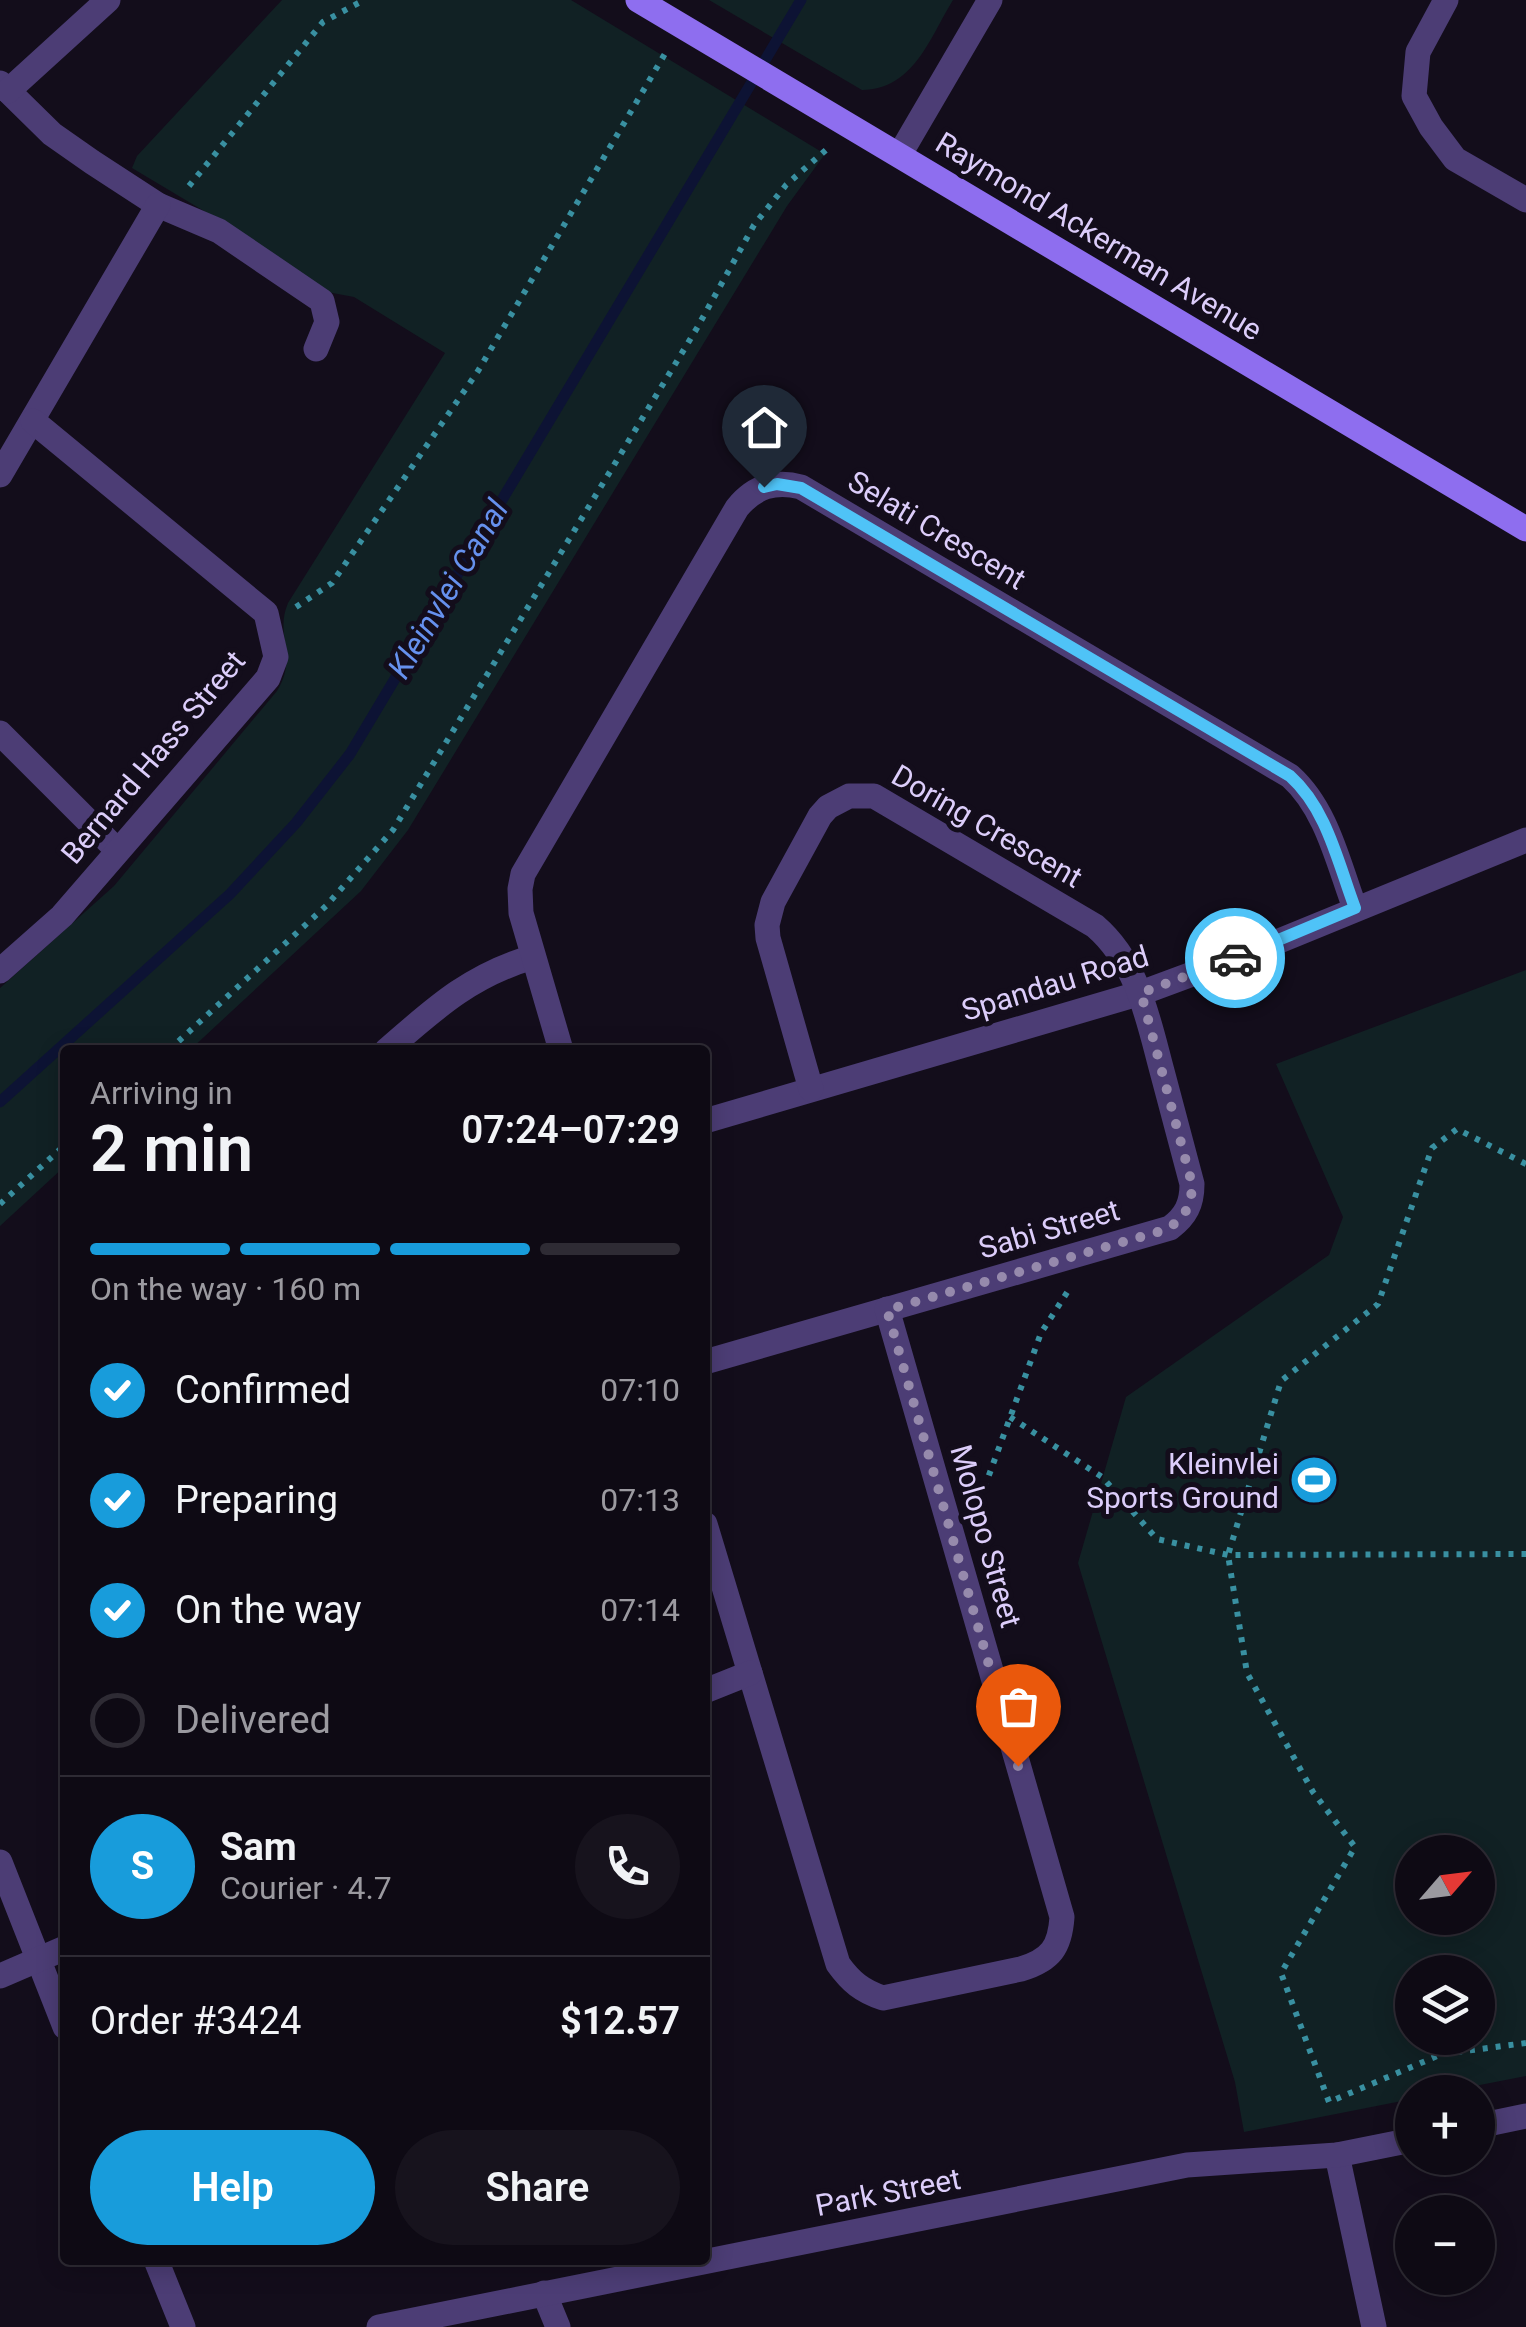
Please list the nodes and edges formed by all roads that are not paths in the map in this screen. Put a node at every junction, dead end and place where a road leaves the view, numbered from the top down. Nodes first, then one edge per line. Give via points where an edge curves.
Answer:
1 (108, 0) edge
2 (638, 0) edge
3 (990, 0) edge
4 (1440, 10) edge
5 (4, 87) edge
6 (900, 154) junction
7 (1526, 200) edge
8 (158, 204) junction
9 (316, 350) dead end
10 (33, 420) junction
11 (0, 475) edge
12 (1526, 529) edge
13 (0, 733) edge
14 (1526, 840) edge
15 (117, 850) junction
16 (1355, 908) junction
17 (533, 957) junction
18 (0, 970) edge
19 (1141, 993) junction
20 (394, 1045) edge
21 (560, 1045) edge
22 (811, 1089) junction
23 (710, 1119) edge
24 (887, 1310) junction
25 (710, 1361) edge
26 (710, 1541) edge
27 (750, 1674) junction
28 (710, 1689) edge
29 (0, 1862) edge
30 (60, 1950) edge
31 (39, 1961) junction
32 (0, 1976) edge
33 (60, 2015) edge
34 (1526, 2116) edge
35 (1495, 2122) edge
36 (1395, 2143) edge
37 (1338, 2155) junction
38 (710, 2260) edge
39 (158, 2265) edge
40 (686, 2265) edge
41 (544, 2293) junction
42 (183, 2327) edge
43 (379, 2327) edge
44 (558, 2327) edge
45 (1374, 2327) edge

1 - 5 street
2 - 6 street, Raymond Ackerman Avenue
3 - 6 street
4 - 7 street via 1418,52 1414,96 1455,159
5 - 8 street via 52,134
6 - 12 street, Raymond Ackerman Avenue
8 - 9 street via 219,231 322,301 327,322
8 - 10 street
10 - 11 street
10 - 15 street, Bernard Hass Street via 266,613 276,657 268,678
13 - 15 street
14 - 16 street, Spandau Road
15 - 18 street, Bernard Hass Street via 62,916
16 - 17 street, Selati Crescent via 1319,812 1290,776 801,488 777,484 737,508 530,860 520,902
16 - 19 street, Spandau Road
17 - 20 street via 459,988
17 - 21 street, Selati Crescent
19 - 22 street, Spandau Road
19 - 22 street, Doring Crescent via 1121,952 1095,926 886,802 849,796 820,816 767,924
19 - 24 street, Sabi Street via 1192,1184 1180,1220
22 - 23 street, Spandau Road
24 - 25 street, Sabi Street
24 - 27 street, Molopo Street via 1062,1917 1054,1953 1022,1969 883,1998 850,1982 838,1964
26 - 27 street
27 - 28 street
29 - 31 street
30 - 31 street
31 - 32 street
31 - 33 street
34 - 35 street
36 - 37 street, Park Street
37 - 38 street, Park Street via 1187,2166
37 - 45 street
39 - 42 street
40 - 41 street, Park Street
41 - 43 street, Park Street
41 - 44 street

